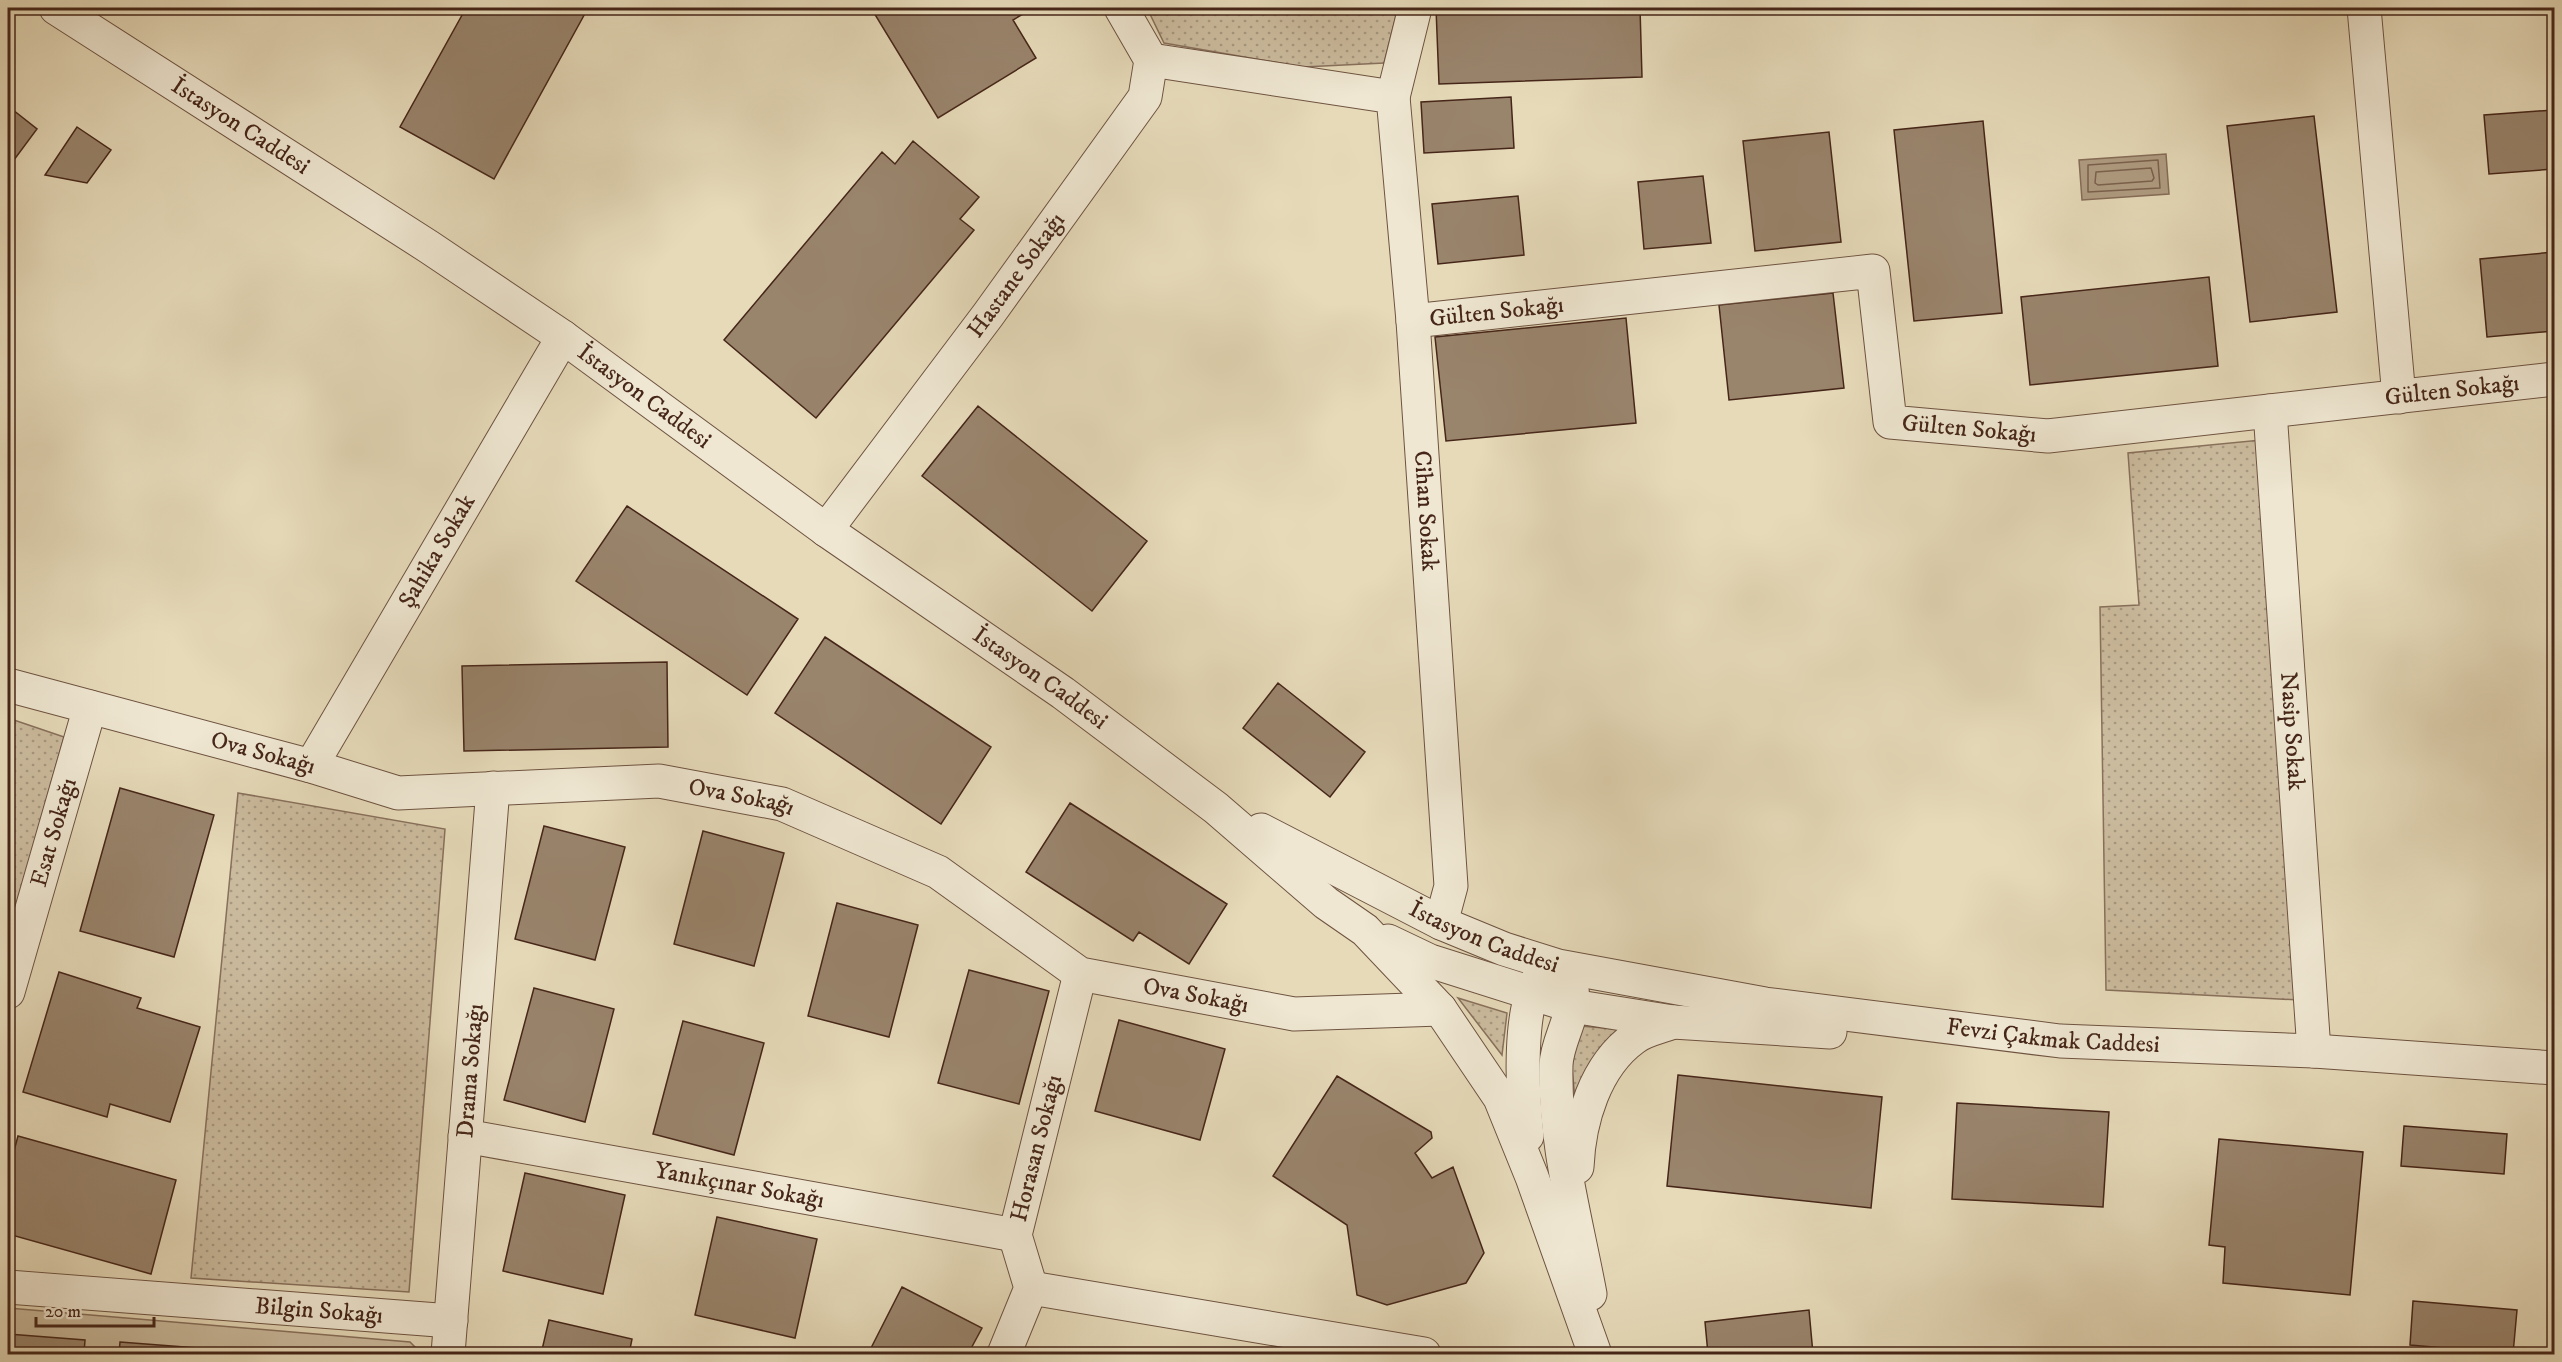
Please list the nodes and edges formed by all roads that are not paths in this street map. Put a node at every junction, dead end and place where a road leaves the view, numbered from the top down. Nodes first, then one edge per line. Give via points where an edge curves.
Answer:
1 (56, 8) edge
2 (1121, 8) edge
3 (1415, 8) edge
4 (2364, 8) edge
5 (1151, 60) junction
6 (1393, 97) junction
7 (1413, 321) junction
8 (563, 337) junction
9 (2554, 380) edge
10 (2399, 397) junction
11 (2270, 411) junction
12 (826, 530) junction
13 (8, 685) edge
14 (90, 707) junction
15 (311, 766) junction
16 (493, 788) junction
17 (1216, 808) junction
18 (1441, 923) junction
19 (1365, 930) junction
20 (1558, 966) junction
21 (1080, 974) junction
22 (8, 992) edge
23 (1532, 992) junction
24 (1572, 1006) junction
25 (1440, 1009) junction
26 (1673, 1022) junction
27 (2060, 1041) junction
28 (2314, 1051) junction
29 (2554, 1068) edge
30 (465, 1136) junction
31 (1532, 1177) junction
32 (1575, 1211) junction
33 (1015, 1235) junction
34 (8, 1287) edge
35 (1031, 1288) junction
36 (451, 1322) junction
37 (448, 1354) edge
38 (1004, 1354) edge
39 (1424, 1354) edge
40 (1595, 1354) edge
41 (1600, 1354) edge

1 - 8 street, İstasyon Caddesi
2 - 5 street
3 - 6 street, Cihan Sokak
4 - 10 street
5 - 6 street
5 - 12 street, Hastane Sokağı via 1145,97
6 - 7 street, Cihan Sokak
7 - 11 street, Gülten Sokağı via 1873,271 1890,422 2049,436
7 - 18 street, Cihan Sokak via 1452,886
8 - 12 street, İstasyon Caddesi
8 - 15 street, Şahika Sokak
9 - 10 street, Gülten Sokağı
10 - 11 street, Gülten Sokağı
11 - 28 street, Nasip Sokak
12 - 17 street, İstasyon Caddesi via 1063,693
13 - 14 street, Ova Sokağı
14 - 15 street, Ova Sokağı
14 - 22 street, Esat Sokağı
15 - 16 street, Ova Sokağı via 398,793
16 - 21 street, Ova Sokağı via 659,781 782,804 938,872
16 - 30 street, Drama Sokağı
17 - 18 street, İstasyon Caddesi
17 - 19 street, İstasyon Caddesi via 1326,903
18 - 20 street, İstasyon Caddesi
19 - 23 street via 1430,961
19 - 25 street, İstasyon Caddesi
20 - 23 street via 1545,970
20 - 24 street, İstasyon Caddesi via 1570,981
20 - 27 street, Fevzi Çakmak Caddesi via 1765,1004
21 - 25 street, Ova Sokağı via 1294,1014
21 - 33 street, Horasan Sokağı
23 - 24 street
23 - 31 street via 1523,1041 1522,1085
24 - 26 street
24 - 32 street, İstasyon Caddesi via 1556,1064 1559,1116
25 - 31 street, İstasyon Caddesi via 1500,1098
26 - 27 street
26 - 32 street via 1635,1037 1610,1061 1601,1077 1587,1105 1578,1145
27 - 28 street, Fevzi Çakmak Caddesi
28 - 29 street, Fevzi Çakmak Caddesi
30 - 33 street, Yanıkçınar Sokağı
30 - 36 street, Drama Sokağı
31 - 40 street, İstasyon Caddesi
32 - 41 street, İstasyon Caddesi
33 - 35 street, Horasan Sokağı
34 - 36 street, Bilgin Sokağı
35 - 38 street
35 - 39 street
36 - 37 street, Drama Sokağı

